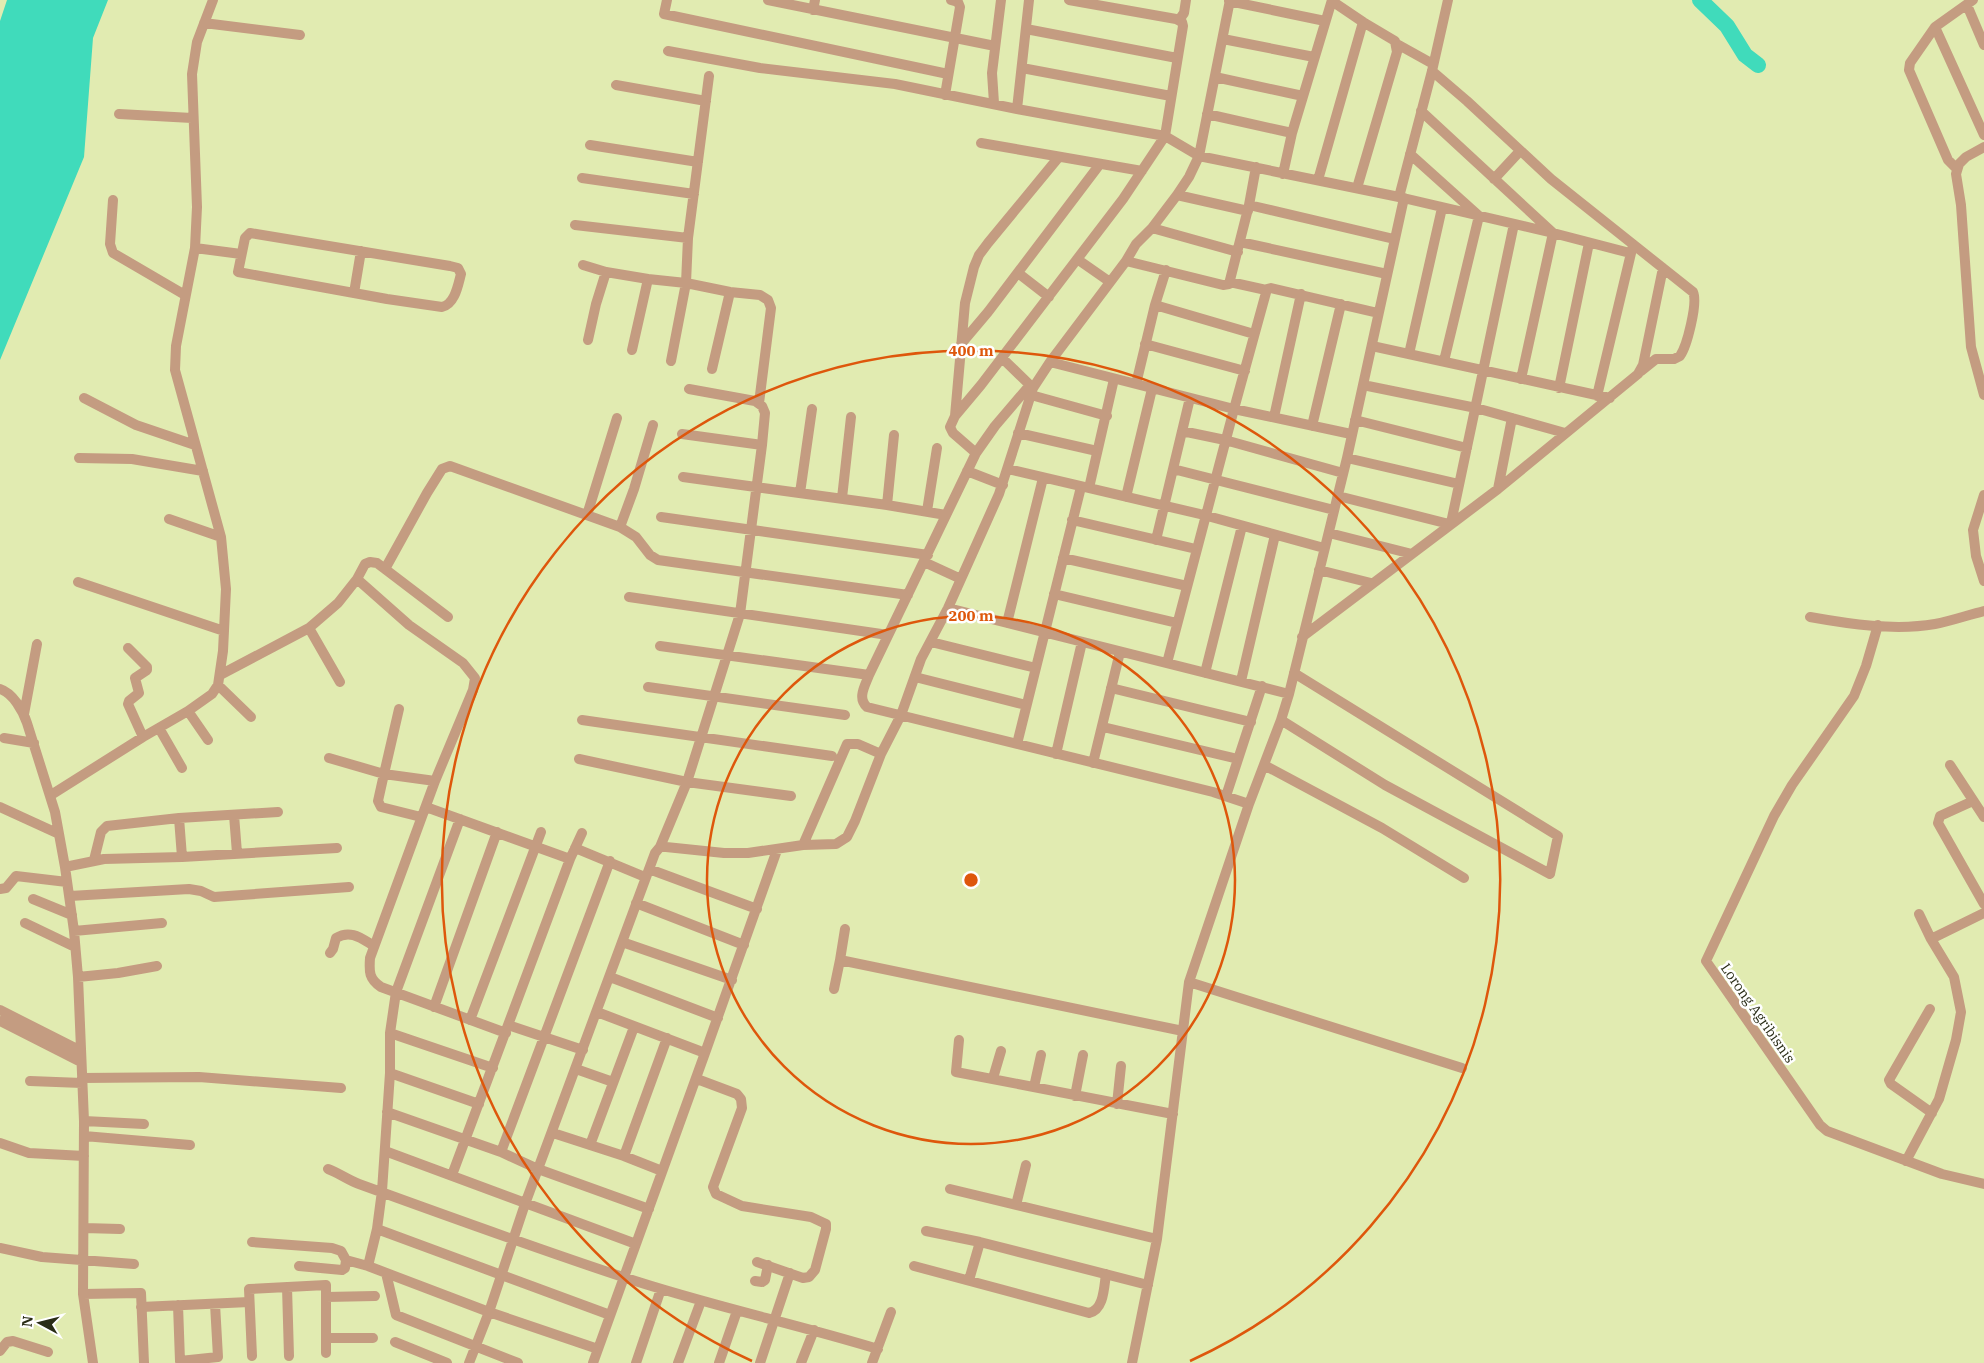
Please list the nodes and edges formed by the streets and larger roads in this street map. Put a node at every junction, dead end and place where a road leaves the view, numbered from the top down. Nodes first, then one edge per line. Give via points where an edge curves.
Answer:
1 (213, 0) edge
2 (667, 0) edge
3 (768, 0) edge
4 (951, 0) edge
5 (1001, 0) edge
6 (1030, 0) edge
7 (1069, 0) edge
8 (1186, 0) edge
9 (1448, 0) edge
10 (1229, 1) edge
11 (1332, 1) edge
12 (1970, 2) edge
13 (814, 5) edge
14 (1179, 20) junction
15 (1325, 21) junction
16 (1364, 22) junction
17 (204, 23) junction
18 (1935, 27) junction
19 (1026, 29) junction
20 (300, 35) dead end
21 (955, 38) junction
22 (1222, 38) junction
23 (1397, 44) junction
24 (1984, 44) edge
25 (995, 46) junction
26 (668, 50) dead end
27 (1314, 57) junction
28 (1177, 58) junction
29 (1433, 67) junction
30 (1022, 68) junction
31 (948, 74) junction
32 (709, 76) dead end
33 (1215, 77) junction
34 (616, 85) dead end
35 (945, 95) junction
36 (1171, 96) junction
37 (1303, 96) junction
38 (706, 101) junction
39 (994, 104) junction
40 (1017, 109) junction
41 (1421, 111) junction
42 (119, 114) dead end
43 (1207, 114) junction
44 (192, 118) junction
45 (1292, 133) junction
46 (1984, 135) edge
47 (1165, 136) junction
48 (981, 143) dead end
49 (590, 145) dead end
50 (1984, 147) edge
51 (1520, 151) junction
52 (1410, 154) junction
53 (1199, 156) junction
54 (1058, 158) junction
55 (698, 162) junction
56 (1100, 164) junction
57 (1256, 168) junction
58 (1957, 168) junction
59 (1142, 171) junction
60 (1283, 174) junction
61 (582, 178) dead end
62 (1494, 179) junction
63 (1318, 180) junction
64 (1358, 188) junction
65 (694, 194) junction
66 (1177, 195) junction
67 (1401, 198) junction
68 (112, 200) dead end
69 (1248, 208) junction
70 (1442, 208) junction
71 (1479, 216) junction
72 (1514, 224) junction
73 (575, 225) dead end
74 (1152, 228) junction
75 (1553, 233) junction
76 (688, 238) junction
77 (1394, 239) junction
78 (1589, 243) junction
79 (1239, 247) junction
80 (195, 248) junction
81 (1631, 249) junction
82 (361, 251) junction
83 (241, 254) junction
84 (1077, 259) junction
85 (1126, 261) junction
86 (583, 265) dead end
87 (1663, 268) junction
88 (1166, 270) junction
89 (606, 272) junction
90 (1018, 274) junction
91 (1387, 274) junction
92 (648, 279) junction
93 (1110, 282) junction
94 (1230, 282) junction
95 (686, 283) junction
96 (1266, 290) junction
97 (730, 292) junction
98 (354, 293) junction
99 (1301, 294) junction
100 (185, 295) junction
101 (1049, 297) junction
102 (1341, 304) junction
103 (1155, 305) junction
104 (1378, 313) junction
105 (1254, 334) junction
106 (588, 340) dead end
107 (961, 344) junction
108 (1146, 344) junction
109 (1372, 346) junction
110 (632, 350) dead end
111 (1409, 354) junction
112 (1002, 358) junction
113 (671, 361) dead end
114 (1444, 361) junction
115 (1050, 362) junction
116 (712, 369) dead end
117 (1484, 371) junction
118 (1641, 371) junction
119 (1245, 372) junction
120 (1981, 375) edge
121 (1114, 379) junction
122 (1521, 379) junction
123 (1136, 384) junction
124 (1363, 386) junction
125 (1152, 388) junction
126 (1559, 388) junction
127 (689, 389) dead end
128 (1031, 390) junction
129 (1984, 395) edge
130 (1598, 396) junction
131 (84, 398) dead end
132 (1190, 398) junction
133 (1610, 398) junction
134 (759, 403) junction
135 (1476, 408) junction
136 (812, 409) dead end
137 (1234, 409) junction
138 (955, 416) junction
139 (1106, 416) junction
140 (851, 417) dead end
141 (1274, 417) junction
142 (617, 418) dead end
143 (1512, 418) junction
144 (1355, 420) junction
145 (653, 425) dead end
146 (1312, 426) junction
147 (1182, 431) junction
148 (1018, 433) junction
149 (1565, 433) junction
150 (682, 434) dead end
151 (1351, 434) junction
152 (894, 435) dead end
153 (1225, 440) junction
154 (195, 445) junction
155 (762, 446) junction
156 (937, 448) dead end
157 (1467, 448) junction
158 (1097, 451) junction
159 (976, 453) junction
160 (79, 458) dead end
161 (1347, 458) junction
162 (1008, 469) junction
163 (1173, 469) junction
164 (203, 471) junction
165 (968, 471) junction
166 (1343, 472) junction
167 (683, 477) dead end
168 (1043, 478) junction
169 (1214, 479) junction
170 (1459, 484) junction
171 (1002, 485) junction
172 (756, 487) junction
173 (1085, 488) junction
174 (1498, 489) junction
175 (800, 493) junction
176 (1984, 495) edge
177 (1338, 496) junction
178 (1126, 497) junction
179 (842, 498) junction
180 (887, 505) junction
181 (1165, 506) junction
182 (1334, 510) junction
183 (927, 511) junction
184 (587, 515) junction
185 (946, 515) junction
186 (1204, 516) junction
187 (661, 517) dead end
188 (169, 519) dead end
189 (1072, 520) junction
190 (1450, 523) junction
191 (1242, 526) junction
192 (620, 527) junction
193 (751, 529) junction
194 (1329, 533) junction
195 (1276, 535) junction
196 (221, 537) junction
197 (1156, 540) junction
198 (1324, 548) junction
199 (1196, 549) junction
200 (1412, 554) junction
201 (926, 558) junction
202 (1063, 558) junction
203 (385, 569) junction
204 (1319, 570) junction
205 (746, 571) junction
206 (357, 579) junction
207 (961, 579) junction
208 (1984, 581) edge
209 (78, 582) dead end
210 (1371, 583) junction
211 (1186, 586) junction
212 (908, 594) junction
213 (1054, 594) junction
214 (629, 597) dead end
215 (948, 608) junction
216 (1984, 611) edge
217 (740, 614) junction
218 (448, 616) dead end
219 (1810, 617) dead end
220 (1007, 623) junction
221 (1177, 623) junction
222 (1878, 625) junction
223 (309, 628) junction
224 (224, 631) junction
225 (1045, 633) junction
226 (888, 634) junction
227 (1302, 637) junction
228 (931, 642) junction
229 (1082, 642) junction
230 (37, 644) dead end
231 (660, 646) dead end
232 (128, 648) dead end
233 (1120, 652) junction
234 (727, 655) junction
235 (1167, 664) junction
236 (1036, 668) junction
237 (1205, 673) junction
238 (1294, 673) junction
239 (869, 675) junction
240 (915, 677) junction
241 (219, 680) junction
242 (1241, 681) junction
243 (340, 682) dead end
244 (1262, 686) junction
245 (648, 687) dead end
246 (1111, 688) junction
247 (0, 690) edge
248 (1289, 694) junction
249 (715, 696) junction
250 (1026, 705) junction
251 (399, 708) dead end
252 (188, 712) junction
253 (24, 714) junction
254 (901, 714) junction
255 (845, 715) dead end
256 (251, 717) dead end
257 (582, 720) dead end
258 (1281, 720) junction
259 (1251, 722) junction
260 (1102, 727) junction
261 (159, 728) junction
262 (143, 737) junction
263 (700, 737) junction
264 (4, 738) dead end
265 (208, 740) dead end
266 (34, 743) junction
267 (1017, 744) junction
268 (881, 754) junction
269 (1056, 754) junction
270 (832, 756) dead end
271 (330, 758) dead end
272 (1238, 759) junction
273 (580, 760) dead end
274 (1093, 763) junction
275 (1950, 765) dead end
276 (1264, 766) junction
277 (182, 768) dead end
278 (384, 774) junction
279 (434, 781) junction
280 (685, 786) junction
281 (51, 795) junction
282 (791, 796) dead end
283 (1226, 796) junction
284 (1973, 801) junction
285 (1249, 804) junction
286 (0, 807) edge
287 (426, 807) junction
288 (278, 812) dead end
289 (234, 815) junction
290 (421, 816) junction
291 (1984, 817) edge
292 (179, 818) junction
293 (460, 819) junction
294 (497, 832) junction
295 (540, 832) dead end
296 (582, 833) dead end
297 (59, 834) junction
298 (803, 845) junction
299 (534, 846) junction
300 (338, 848) dead end
301 (575, 848) junction
302 (660, 848) junction
303 (777, 850) junction
304 (237, 854) junction
305 (182, 856) junction
306 (570, 859) junction
307 (94, 860) junction
308 (610, 861) junction
309 (65, 867) junction
310 (647, 873) junction
311 (1464, 878) dead end
312 (68, 882) junction
313 (349, 887) dead end
314 (0, 889) edge
315 (70, 896) junction
316 (33, 899) dead end
317 (636, 904) junction
318 (1984, 904) edge
319 (757, 909) junction
320 (1918, 914) dead end
321 (1984, 914) edge
322 (72, 915) junction
323 (25, 923) dead end
324 (162, 923) dead end
325 (845, 929) dead end
326 (74, 931) junction
327 (1931, 939) junction
328 (622, 942) junction
329 (744, 945) junction
330 (374, 946) junction
331 (75, 947) junction
332 (330, 953) dead end
333 (840, 960) junction
334 (158, 966) dead end
335 (78, 977) junction
336 (610, 977) junction
337 (732, 980) junction
338 (1189, 982) junction
339 (834, 989) dead end
340 (396, 992) junction
341 (434, 1007) junction
342 (1930, 1009) dead end
343 (0, 1010) edge
344 (597, 1012) junction
345 (718, 1018) junction
346 (470, 1020) junction
347 (0, 1021) edge
348 (634, 1026) junction
349 (507, 1029) junction
350 (1183, 1031) junction
351 (390, 1033) junction
352 (545, 1037) junction
353 (667, 1038) junction
354 (959, 1040) dead end
355 (583, 1050) junction
356 (81, 1051) junction
357 (1001, 1051) dead end
358 (705, 1054) junction
359 (1041, 1054) dead end
360 (1083, 1055) dead end
361 (81, 1062) junction
362 (1121, 1066) dead end
363 (493, 1068) junction
364 (1462, 1068) dead end
365 (576, 1069) junction
366 (390, 1072) junction
367 (993, 1078) junction
368 (697, 1079) junction
369 (82, 1080) junction
370 (30, 1081) dead end
371 (613, 1082) junction
372 (1034, 1087) junction
373 (341, 1088) dead end
374 (1076, 1096) junction
375 (479, 1104) junction
376 (1116, 1104) junction
377 (386, 1112) junction
378 (1932, 1113) junction
379 (1173, 1114) junction
380 (84, 1121) junction
381 (144, 1124) dead end
382 (552, 1133) junction
383 (84, 1136) junction
384 (466, 1140) junction
385 (0, 1143) edge
386 (190, 1145) dead end
387 (590, 1145) junction
388 (385, 1151) junction
389 (501, 1152) junction
390 (84, 1156) junction
391 (624, 1156) junction
392 (1906, 1160) junction
393 (1026, 1165) dead end
394 (328, 1169) dead end
395 (538, 1169) junction
396 (662, 1171) junction
397 (452, 1175) junction
398 (1984, 1184) edge
399 (950, 1189) dead end
400 (382, 1191) junction
401 (525, 1204) junction
402 (1016, 1205) junction
403 (649, 1209) junction
404 (84, 1228) junction
405 (120, 1229) dead end
406 (377, 1229) junction
407 (926, 1231) dead end
408 (1157, 1239) junction
409 (514, 1240) junction
410 (252, 1242) dead end
411 (980, 1242) junction
412 (636, 1244) junction
413 (0, 1248) edge
414 (346, 1260) junction
415 (83, 1261) junction
416 (757, 1262) dead end
417 (134, 1264) dead end
418 (299, 1266) dead end
419 (368, 1266) junction
420 (768, 1266) junction
421 (914, 1266) dead end
422 (386, 1273) junction
423 (790, 1274) junction
424 (1106, 1274) junction
425 (502, 1275) junction
426 (625, 1278) junction
427 (754, 1280) dead end
428 (969, 1280) junction
429 (1148, 1285) junction
430 (287, 1287) junction
431 (661, 1289) junction
432 (84, 1294) junction
433 (375, 1296) dead end
434 (326, 1297) junction
435 (701, 1301) junction
436 (249, 1302) junction
437 (215, 1304) junction
438 (178, 1305) junction
439 (141, 1307) junction
440 (737, 1311) junction
441 (489, 1312) junction
442 (891, 1312) dead end
443 (610, 1315) junction
444 (775, 1320) junction
445 (814, 1330) junction
446 (326, 1338) junction
447 (374, 1338) dead end
448 (395, 1342) dead end
449 (475, 1347) junction
450 (598, 1349) junction
451 (878, 1349) junction
452 (0, 1351) edge
453 (48, 1352) dead end
454 (326, 1353) dead end
455 (252, 1356) dead end
456 (289, 1356) dead end
457 (94, 1363) edge
458 (144, 1363) edge
459 (447, 1363) edge
460 (470, 1363) edge
461 (518, 1363) edge
462 (593, 1363) edge
463 (636, 1363) edge
464 (678, 1363) edge
465 (719, 1363) edge
466 (760, 1363) edge
467 (801, 1363) edge
468 (872, 1363) edge
469 (1132, 1363) edge

1 - 17 street
2 - 31 street via 664,14
3 - 13 street
4 - 21 street via 958,2 960,7
5 - 25 street
6 - 19 street
7 - 14 street
8 - 14 street
9 - 29 street
10 - 15 street
10 - 22 street
11 - 15 street
11 - 16 street
12 - 18 street
12 - 24 street
13 - 21 street
14 - 28 street via 1183,26
15 - 27 street
16 - 23 street
16 - 63 street
17 - 20 street
17 - 44 street via 194,57
18 - 46 street
18 - 58 street via 1910,63 1909,70 1948,160
19 - 28 street
19 - 30 street
21 - 25 street
21 - 31 street
22 - 27 street
22 - 33 street
23 - 29 street
23 - 64 street
25 - 39 street via 992,73
26 - 35 street via 760,68 895,84
27 - 37 street
28 - 36 street
29 - 41 street
29 - 51 street
30 - 36 street
30 - 40 street
31 - 35 street
32 - 38 street
33 - 37 street
33 - 43 street
34 - 38 street
35 - 39 street
36 - 47 street
37 - 45 street
38 - 55 street
39 - 40 street
40 - 47 street
41 - 52 street
41 - 62 street
42 - 44 street
43 - 45 street
43 - 53 street
44 - 80 street
45 - 60 street
47 - 53 street
47 - 59 street
48 - 54 street
49 - 55 street
50 - 58 street via 1966,157
51 - 62 street
51 - 81 street
52 - 67 street
52 - 71 street
53 - 57 street
53 - 66 street
54 - 56 street
54 - 107 street via 980,256 968,288
55 - 65 street
56 - 59 street
56 - 90 street
57 - 60 street
57 - 69 street
58 - 120 street via 1971,347
59 - 84 street
60 - 63 street
61 - 65 street
62 - 75 street
63 - 64 street
64 - 67 street
65 - 76 street
66 - 69 street
66 - 74 street
67 - 70 street
67 - 77 street
68 - 100 street via 110,244 113,253
69 - 77 street
69 - 79 street
70 - 71 street
70 - 111 street
71 - 72 street
71 - 114 street
72 - 75 street
72 - 117 street
73 - 76 street
74 - 79 street
74 - 85 street via 1136,244
75 - 78 street
75 - 122 street
76 - 95 street
77 - 91 street
78 - 81 street
78 - 126 street
79 - 91 street
79 - 94 street
80 - 83 street
80 - 100 street
81 - 87 street
81 - 130 street
82 - 83 street via 254,233 246,236
82 - 98 street
82 - 98 street via 450,266 459,269 461,274 452,300 442,307
83 - 98 street via 238,272
84 - 93 street
84 - 101 street
85 - 88 street
85 - 93 street
86 - 89 street
87 - 118 street
87 - 118 street via 1693,292 1696,299 1680,356 1656,359
88 - 94 street via 1223,285
88 - 103 street
89 - 92 street
89 - 106 street
90 - 101 street
90 - 107 street
91 - 104 street
92 - 95 street
92 - 110 street
93 - 115 street
94 - 96 street
95 - 97 street
95 - 113 street
96 - 99 street via 1271,288
96 - 105 street
97 - 116 street
97 - 134 street via 760,295 772,308
99 - 102 street
99 - 141 street
100 - 154 street via 175,370
101 - 112 street
102 - 104 street
102 - 146 street
103 - 105 street
103 - 108 street
104 - 109 street
105 - 119 street
107 - 138 street
108 - 119 street
108 - 123 street
109 - 111 street
109 - 124 street
111 - 114 street
112 - 128 street
112 - 138 street
114 - 117 street
115 - 121 street
115 - 128 street
117 - 122 street
117 - 135 street
118 - 133 street
119 - 137 street
120 - 129 street
121 - 123 street
121 - 139 street
122 - 126 street
123 - 125 street
124 - 135 street
124 - 144 street
125 - 132 street
125 - 178 street
126 - 130 street
127 - 134 street
128 - 139 street
128 - 148 street
128 - 159 street via 999,420
130 - 133 street
131 - 154 street via 129,422
132 - 137 street
132 - 147 street
133 - 149 street
134 - 155 street via 765,412
135 - 143 street
135 - 157 street
136 - 175 street
137 - 141 street
137 - 153 street
138 - 159 street via 950,424 951,430
139 - 158 street
140 - 179 street
141 - 146 street
142 - 184 street
143 - 149 street
143 - 174 street
144 - 151 street
144 - 157 street
145 - 192 street
146 - 151 street
147 - 153 street
147 - 163 street
148 - 158 street
148 - 162 street
149 - 174 street
150 - 155 street
151 - 161 street
152 - 180 street
153 - 166 street
153 - 169 street
154 - 164 street
155 - 172 street
156 - 183 street
157 - 170 street
158 - 173 street
159 - 165 street
160 - 164 street via 132,459
161 - 166 street
161 - 170 street
162 - 168 street
162 - 171 street
163 - 169 street
163 - 181 street
164 - 196 street
165 - 171 street
165 - 185 street
166 - 177 street
167 - 172 street
168 - 173 street
168 - 220 street
169 - 182 street
169 - 186 street
170 - 190 street
171 - 207 street
172 - 175 street
172 - 193 street
173 - 178 street
173 - 189 street
174 - 190 street
175 - 179 street
176 - 208 street via 1973,530 1976,556
177 - 182 street
177 - 190 street
178 - 181 street
179 - 180 street
180 - 183 street
181 - 186 street
181 - 197 street
182 - 194 street
183 - 185 street
184 - 192 street
184 - 203 street via 448,466 442,469 427,493
185 - 201 street
186 - 191 street
186 - 199 street
187 - 193 street
188 - 196 street
189 - 197 street
189 - 202 street
190 - 200 street
191 - 195 street
191 - 237 street
192 - 205 street via 636,537 658,560
193 - 201 street
193 - 205 street
194 - 198 street
194 - 200 street
195 - 198 street
195 - 242 street
196 - 224 street via 226,589
197 - 199 street
198 - 204 street
199 - 211 street
200 - 210 street
201 - 207 street
201 - 212 street
202 - 211 street
202 - 213 street
203 - 206 street via 370,562 365,564
203 - 218 street
204 - 210 street
204 - 227 street
205 - 212 street
205 - 217 street
206 - 223 street via 327,614
206 - 279 street via 409,626 463,664 475,678 473,690
207 - 215 street
209 - 224 street
210 - 227 street
211 - 221 street
212 - 226 street
213 - 221 street
213 - 225 street
214 - 217 street
215 - 220 street
215 - 228 street
216 - 222 street via 1935,624
217 - 226 street
217 - 234 street
219 - 222 street via 1853,625
220 - 225 street
221 - 235 street
222 - 392 street, Lorong Agribisnis via 1854,696 1774,816 1706,961 1820,1125 1827,1131
223 - 241 street
223 - 243 street
224 - 241 street
225 - 229 street
225 - 236 street
226 - 239 street
227 - 238 street
228 - 236 street
228 - 240 street
229 - 233 street
229 - 269 street
230 - 253 street
231 - 234 street
232 - 262 street via 147,667 135,677 139,692 128,705
233 - 235 street
233 - 246 street
234 - 239 street
234 - 249 street
235 - 237 street
236 - 250 street
237 - 242 street
238 - 248 street
238 - 258 street via 1558,836 1550,874 1385,785
239 - 254 street via 862,694 864,705
240 - 250 street
240 - 254 street
241 - 252 street via 212,694
241 - 256 street
242 - 244 street
244 - 248 street
244 - 259 street
245 - 249 street
246 - 259 street
246 - 260 street
247 - 253 street via 8,693
248 - 258 street
249 - 255 street
249 - 263 street
250 - 267 street
251 - 278 street
252 - 261 street
252 - 265 street
253 - 266 street
254 - 267 street
254 - 268 street
257 - 263 street
258 - 276 street
259 - 272 street
260 - 272 street
260 - 274 street
261 - 262 street
261 - 277 street
262 - 281 street
263 - 270 street
263 - 280 street
264 - 266 street
266 - 281 street
267 - 269 street
268 - 298 street via 847,837 836,844
268 - 298 street via 858,744 847,744
269 - 274 street
271 - 278 street
272 - 283 street
273 - 280 street
274 - 283 street
275 - 284 street
276 - 285 street
276 - 311 street via 1382,828
278 - 279 street
278 - 290 street via 378,802 381,807
279 - 287 street
280 - 282 street
280 - 302 street
281 - 297 street
283 - 285 street
284 - 291 street
284 - 318 street via 1940,816 1938,822
285 - 338 street
286 - 297 street
287 - 290 street
287 - 293 street
288 - 289 street
289 - 292 street
289 - 304 street
290 - 330 street
292 - 305 street
292 - 307 street via 107,826 101,832
293 - 294 street
293 - 340 street
294 - 299 street
294 - 341 street
295 - 299 street
296 - 301 street
297 - 309 street
298 - 303 street
299 - 306 street
299 - 346 street
300 - 304 street
301 - 306 street
301 - 308 street
302 - 303 street via 724,854
302 - 310 street
303 - 319 street
304 - 305 street
305 - 307 street
306 - 349 street
307 - 309 street
308 - 310 street
308 - 352 street
309 - 312 street
310 - 317 street
310 - 319 street
312 - 314 street via 16,876 6,888
312 - 315 street
313 - 315 street via 214,897 190,889
315 - 322 street
316 - 322 street
317 - 328 street
317 - 329 street
319 - 329 street
320 - 327 street
321 - 327 street
322 - 326 street
323 - 331 street
324 - 326 street
325 - 333 street
326 - 331 street
327 - 378 street via 1954,978 1961,1012 1948,1070
328 - 336 street
328 - 337 street
329 - 337 street
330 - 332 street via 361,937 346,934 336,938
330 - 340 street via 370,978
331 - 335 street
333 - 339 street
333 - 350 street
334 - 335 street
335 - 356 street
336 - 344 street
336 - 345 street
337 - 345 street
338 - 350 street
338 - 364 street
340 - 341 street
340 - 351 street
341 - 346 street
342 - 378 street via 1889,1080
343 - 356 street
344 - 348 street
344 - 355 street
345 - 358 street
346 - 349 street
347 - 361 street
348 - 353 street
348 - 371 street
349 - 352 street
349 - 363 street
350 - 379 street
351 - 363 street
351 - 366 street
352 - 355 street
352 - 389 street
353 - 358 street
353 - 391 street
354 - 367 street via 956,1072
355 - 365 street
356 - 361 street
357 - 367 street
358 - 368 street
359 - 372 street
360 - 374 street
361 - 369 street
362 - 376 street
363 - 375 street
365 - 371 street
365 - 382 street
366 - 375 street
366 - 377 street
367 - 372 street
368 - 396 street
368 - 423 street via 737,1094 742,1102 713,1187 716,1194 742,1206 811,1217 826,1224 814,1273 803,1278
369 - 370 street
369 - 373 street via 199,1077
369 - 380 street
371 - 387 street
372 - 374 street
374 - 376 street
375 - 384 street
376 - 379 street
377 - 384 street
377 - 388 street
378 - 392 street
379 - 408 street
380 - 381 street
380 - 383 street
382 - 387 street
382 - 395 street
383 - 386 street
383 - 390 street
384 - 389 street
384 - 397 street
385 - 390 street via 29,1153
387 - 391 street
388 - 397 street
388 - 400 street
389 - 395 street
390 - 404 street
391 - 396 street
392 - 398 street, Lorong Agribisnis via 1942,1174
393 - 402 street
394 - 400 street
395 - 401 street
395 - 403 street
396 - 403 street
397 - 401 street
399 - 402 street
400 - 406 street
400 - 409 street
401 - 409 street
401 - 412 street
402 - 408 street
403 - 412 street
404 - 405 street
404 - 415 street
406 - 419 street
406 - 425 street
407 - 411 street
408 - 429 street
409 - 425 street
409 - 426 street
410 - 414 street via 328,1247 339,1250
411 - 424 street
411 - 428 street
412 - 426 street
413 - 415 street
414 - 418 street via 342,1270
414 - 419 street
415 - 417 street
415 - 432 street
416 - 420 street
419 - 422 street
420 - 423 street
420 - 427 street via 765,1280
421 - 428 street
422 - 441 street
422 - 449 street via 396,1315
423 - 444 street
424 - 428 street via 1100,1304 1097,1310 1089,1313
424 - 429 street
425 - 441 street
425 - 443 street
426 - 431 street
426 - 443 street
429 - 469 street
430 - 434 street via 326,1285
430 - 436 street via 248,1289
430 - 456 street
431 - 435 street
431 - 463 street
432 - 439 street via 141,1293
432 - 457 street
433 - 434 street
434 - 446 street
435 - 440 street
435 - 464 street
436 - 437 street
436 - 455 street
437 - 438 street
437 - 438 street via 218,1357 180,1361
438 - 439 street
439 - 458 street
440 - 444 street
440 - 465 street
441 - 449 street
441 - 450 street
442 - 451 street
443 - 450 street
444 - 445 street
444 - 466 street
445 - 451 street
445 - 467 street
446 - 447 street
446 - 454 street
448 - 459 street
449 - 460 street
449 - 461 street
450 - 462 street
451 - 468 street
452 - 453 street via 13,1340

